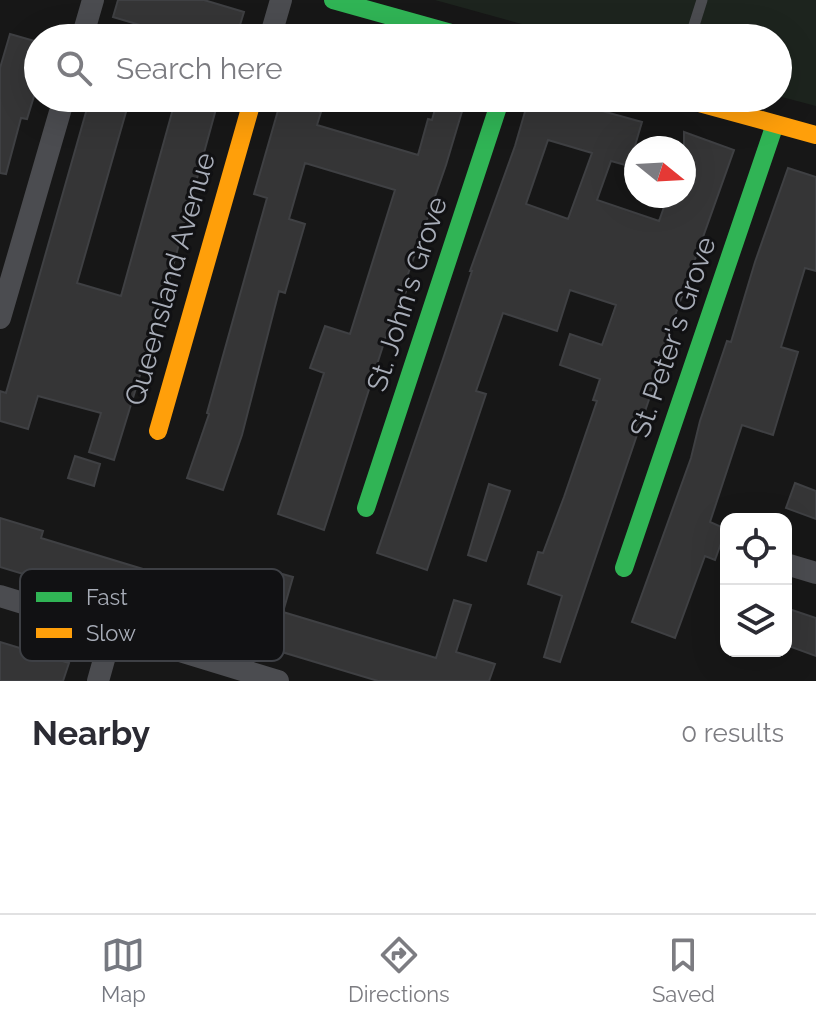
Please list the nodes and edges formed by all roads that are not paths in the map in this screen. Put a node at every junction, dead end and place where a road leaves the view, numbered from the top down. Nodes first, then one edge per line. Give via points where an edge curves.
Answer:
1 (93, 0) edge
2 (281, 0) edge
3 (333, 0) edge
4 (702, 0) edge
5 (86, 24) edge
6 (274, 24) edge
7 (419, 24) edge
8 (694, 24) edge
9 (60, 112) edge
10 (249, 112) edge
11 (496, 112) edge
12 (732, 112) edge
13 (775, 124) junction
14 (816, 135) edge
15 (0, 318) edge
16 (158, 431) dead end
17 (366, 508) dead end
18 (792, 565) edge
19 (624, 568) dead end
20 (815, 571) edge
21 (0, 596) edge
22 (20, 602) edge
23 (104, 661) edge
24 (212, 661) edge
25 (98, 681) edge
26 (278, 681) edge

1 - 5 street
2 - 6 street
3 - 7 street
4 - 8 lane
9 - 15 street
10 - 16 street, Queensland Avenue
11 - 17 street, St. John's Grove
12 - 13 street
13 - 14 street
13 - 19 street, St. Peter's Grove
18 - 20 street
21 - 22 street
23 - 25 street
24 - 26 street

